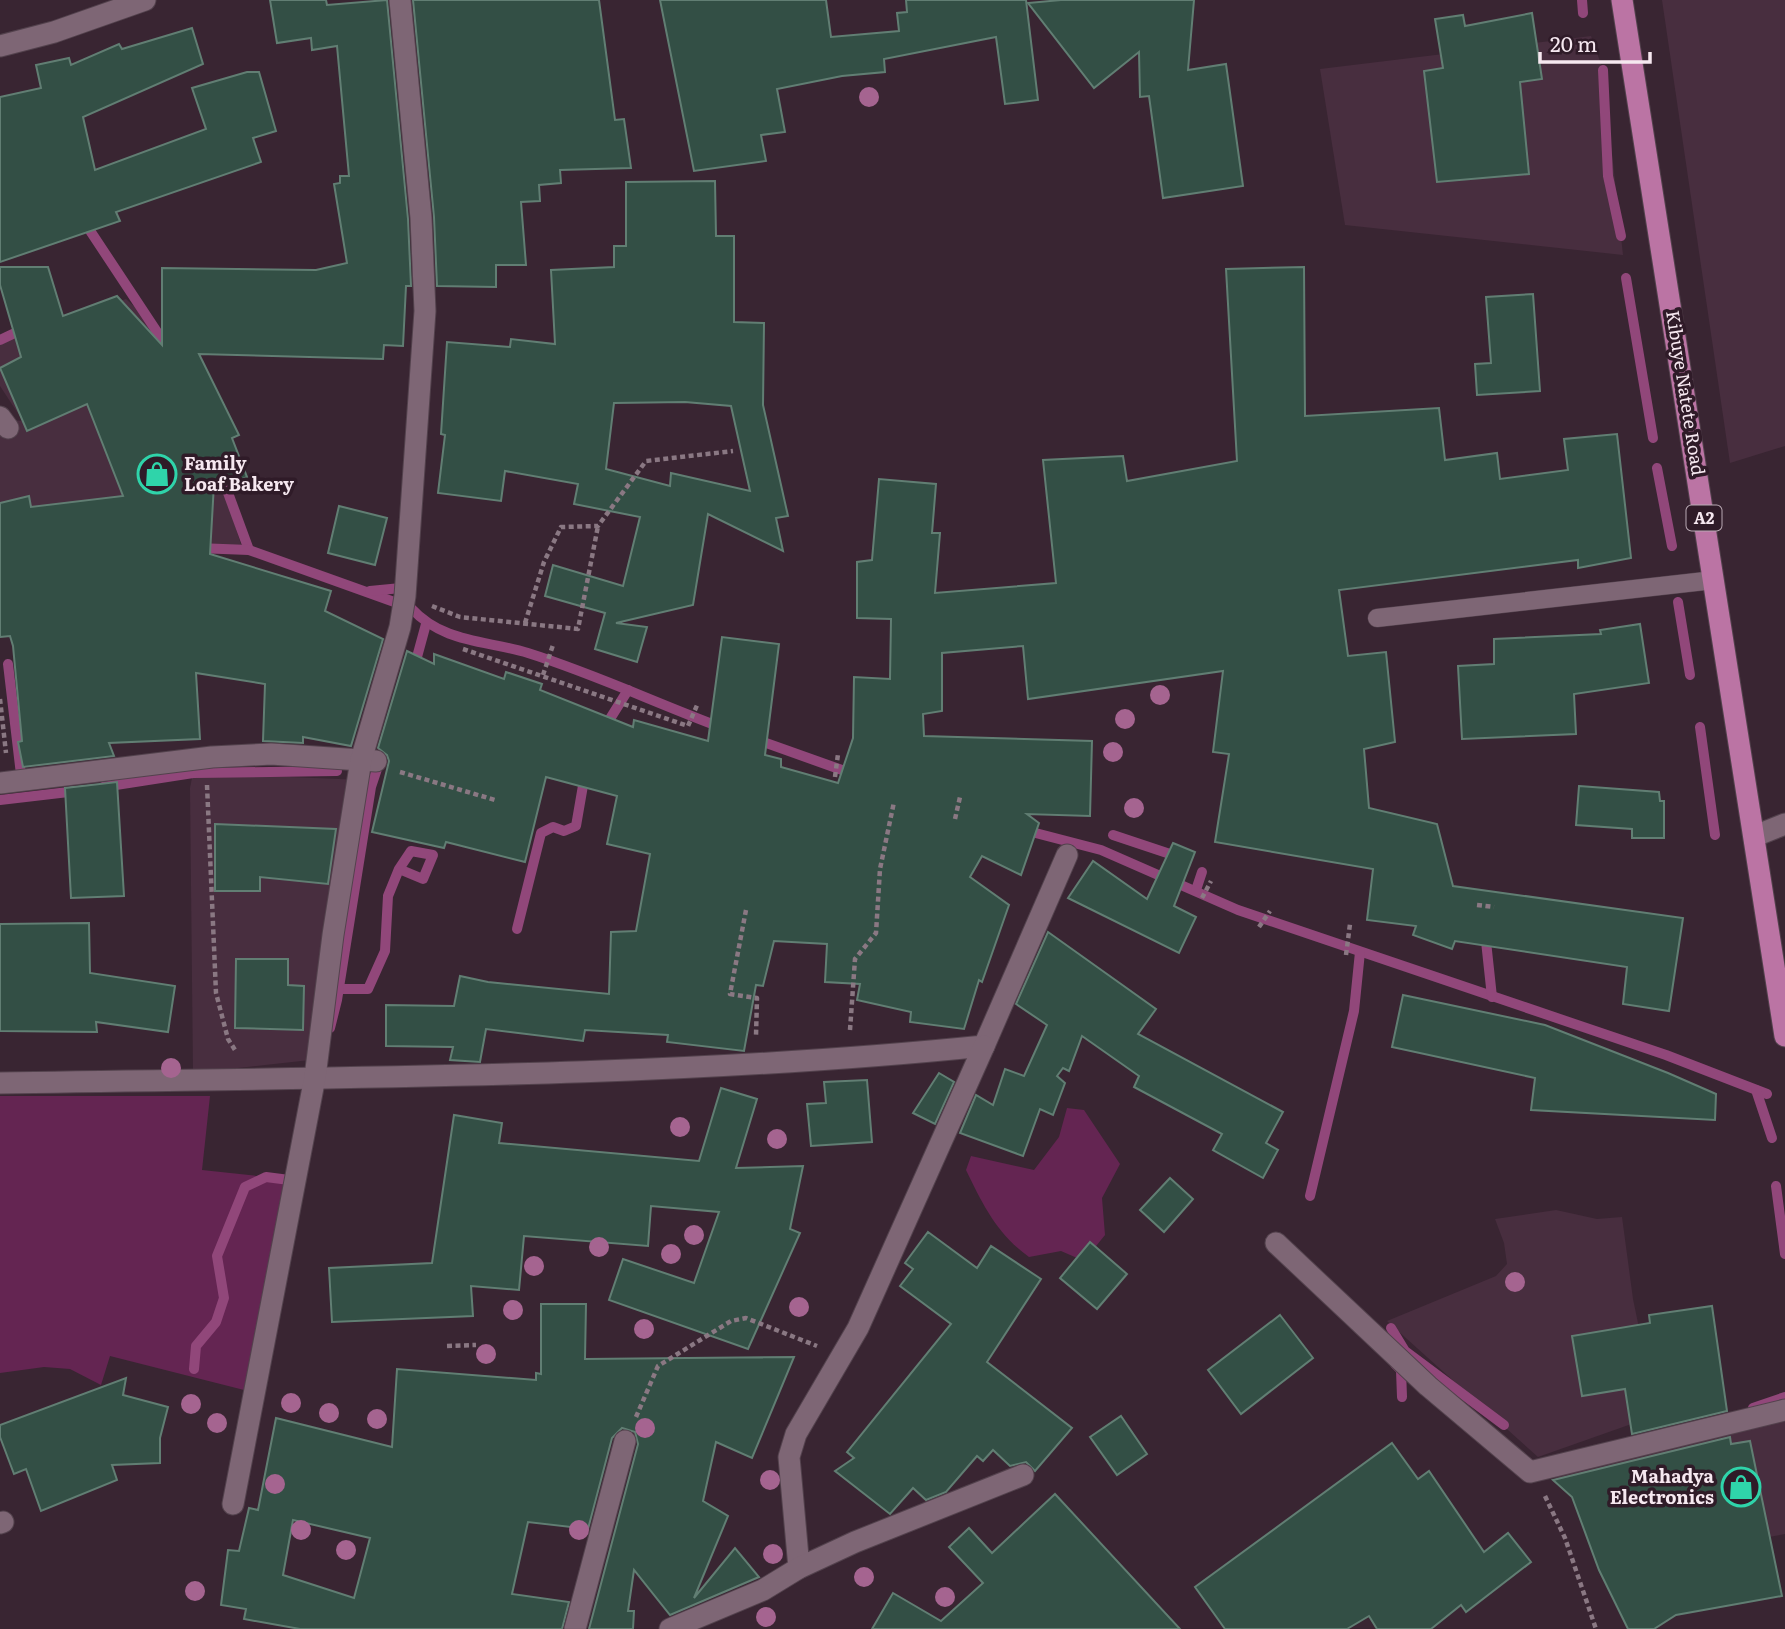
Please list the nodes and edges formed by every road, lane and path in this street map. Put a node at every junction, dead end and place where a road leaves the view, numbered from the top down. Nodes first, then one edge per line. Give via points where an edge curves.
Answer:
1 (145, 0) edge
2 (400, 0) edge
3 (1622, 0) edge
4 (0, 46) edge
5 (733, 451) dead end
6 (598, 526) junction
7 (1714, 580) junction
8 (405, 599) junction
9 (1377, 618) dead end
10 (525, 623) junction
11 (553, 645) dead end
12 (463, 649) dead end
13 (543, 675) junction
14 (0, 699) edge
15 (698, 703) dead end
16 (838, 754) dead end
17 (368, 761) junction
18 (835, 777) dead end
19 (5, 783) edge
20 (207, 784) dead end
21 (960, 797) dead end
22 (495, 800) dead end
23 (894, 802) dead end
24 (955, 819) dead end
25 (1785, 824) edge
26 (1755, 836) junction
27 (1068, 855) dead end
28 (1211, 881) dead end
29 (1202, 898) dead end
30 (1477, 905) dead end
31 (1494, 906) dead end
32 (746, 910) dead end
33 (1270, 911) dead end
34 (1350, 924) dead end
35 (1259, 927) dead end
36 (1346, 955) dead end
37 (1785, 1036) edge
38 (984, 1046) junction
39 (848, 1055) junction
40 (756, 1065) junction
41 (315, 1076) junction
42 (252, 1078) junction
43 (0, 1083) edge
44 (1276, 1243) dead end
45 (476, 1345) dead end
46 (447, 1346) dead end
47 (844, 1356) junction
48 (1785, 1410) edge
49 (625, 1441) joint
50 (1530, 1472) junction
51 (1023, 1475) dead end
52 (233, 1504) dead end
53 (799, 1568) junction
54 (575, 1629) edge
55 (670, 1629) edge
56 (1596, 1629) edge

1 - 4 street
2 - 8 street via 425,311
3 - 7 main road, Kibuye Natete Road / A2
5 - 6 path via 646,461
6 - 10 path via 561,527 544,562
6 - 10 path via 578,629
7 - 9 lane
7 - 26 main road, Kibuye Natete Road / A2
8 - 10 path via 460,617
8 - 17 street
11 - 13 path
12 - 13 path
13 - 15 path via 688,726
14 - 19 path
16 - 18 path
17 - 19 street via 271,754 212,757
17 - 22 path
17 - 41 street via 333,935
20 - 42 path via 216,993 228,1039
21 - 24 path
23 - 39 path via 880,869 876,933 855,959
25 - 26 street
26 - 37 main road, Kibuye Natete Road / A2
27 - 38 street
28 - 29 path
30 - 31 path
32 - 40 path via 730,994 757,998
33 - 35 path
34 - 36 path
38 - 39 street
38 - 47 street
39 - 40 street
40 - 41 street via 598,1073
41 - 42 street
41 - 52 street
42 - 43 street
44 - 50 street via 1428,1386
45 - 46 path
47 - 49 path via 746,1318 731,1321 658,1366
47 - 53 street via 796,1434 789,1457
48 - 50 street
49 - 54 street
50 - 56 path via 1565,1538
51 - 53 street
53 - 55 street via 763,1590

